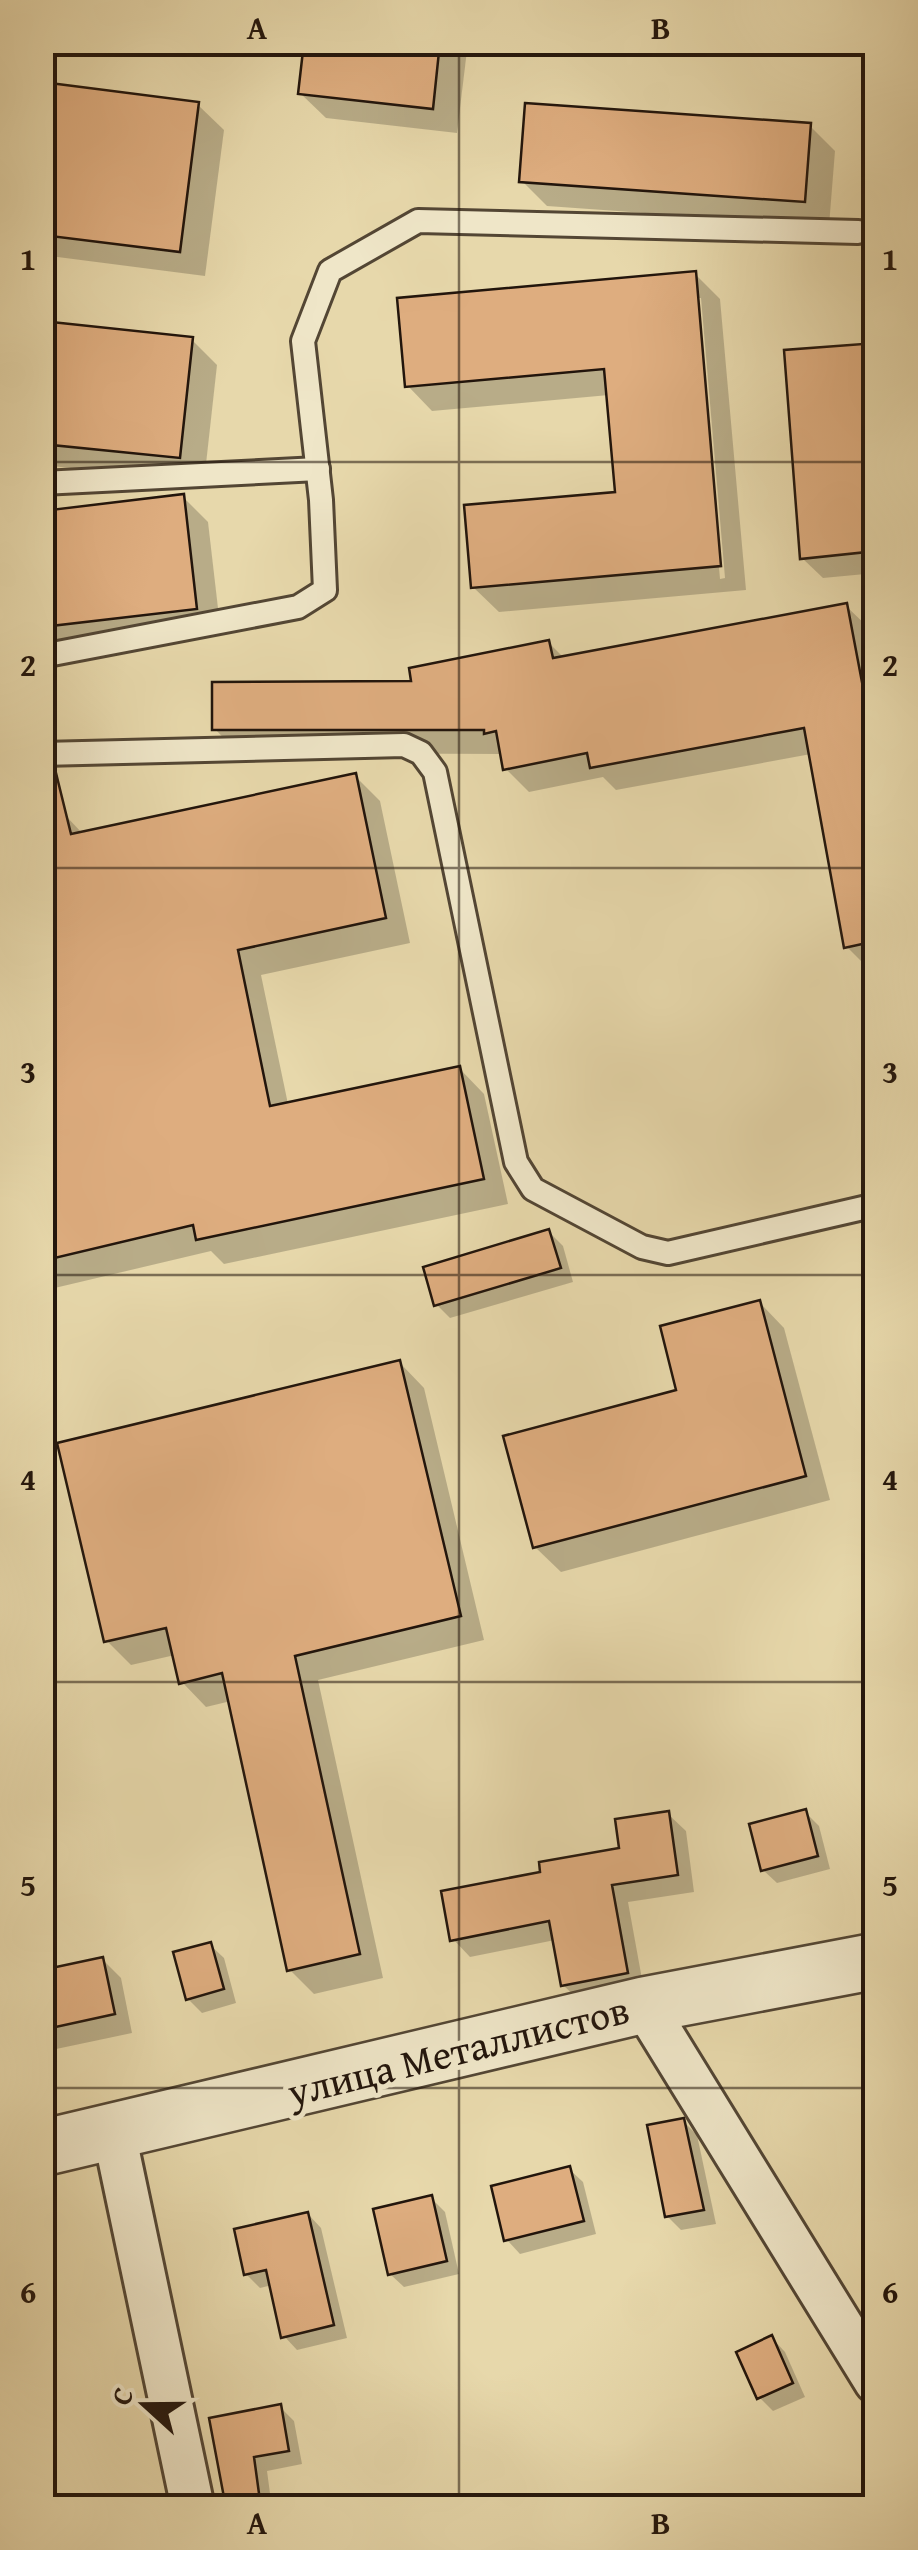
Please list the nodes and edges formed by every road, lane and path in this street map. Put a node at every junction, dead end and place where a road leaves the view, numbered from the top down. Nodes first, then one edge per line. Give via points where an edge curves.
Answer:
1 (858, 232) dead end
2 (318, 469) junction
3 (42, 484) edge
4 (42, 656) edge
5 (42, 754) edge
6 (876, 1205) edge
7 (876, 1961) edge
8 (644, 2005) junction
9 (114, 2133) junction
10 (42, 2148) edge
11 (876, 2382) edge
12 (193, 2508) edge

1 - 2 lane via 418,220 330,271 303,341
2 - 3 lane
2 - 4 lane via 324,590 298,607
5 - 6 lane via 404,745 421,753 436,772 516,1162 533,1190 642,1248 668,1253
7 - 8 street, улица Металлистов
8 - 9 street, улица Металлистов
8 - 11 street
9 - 10 street, улица Металлистов
9 - 12 street

